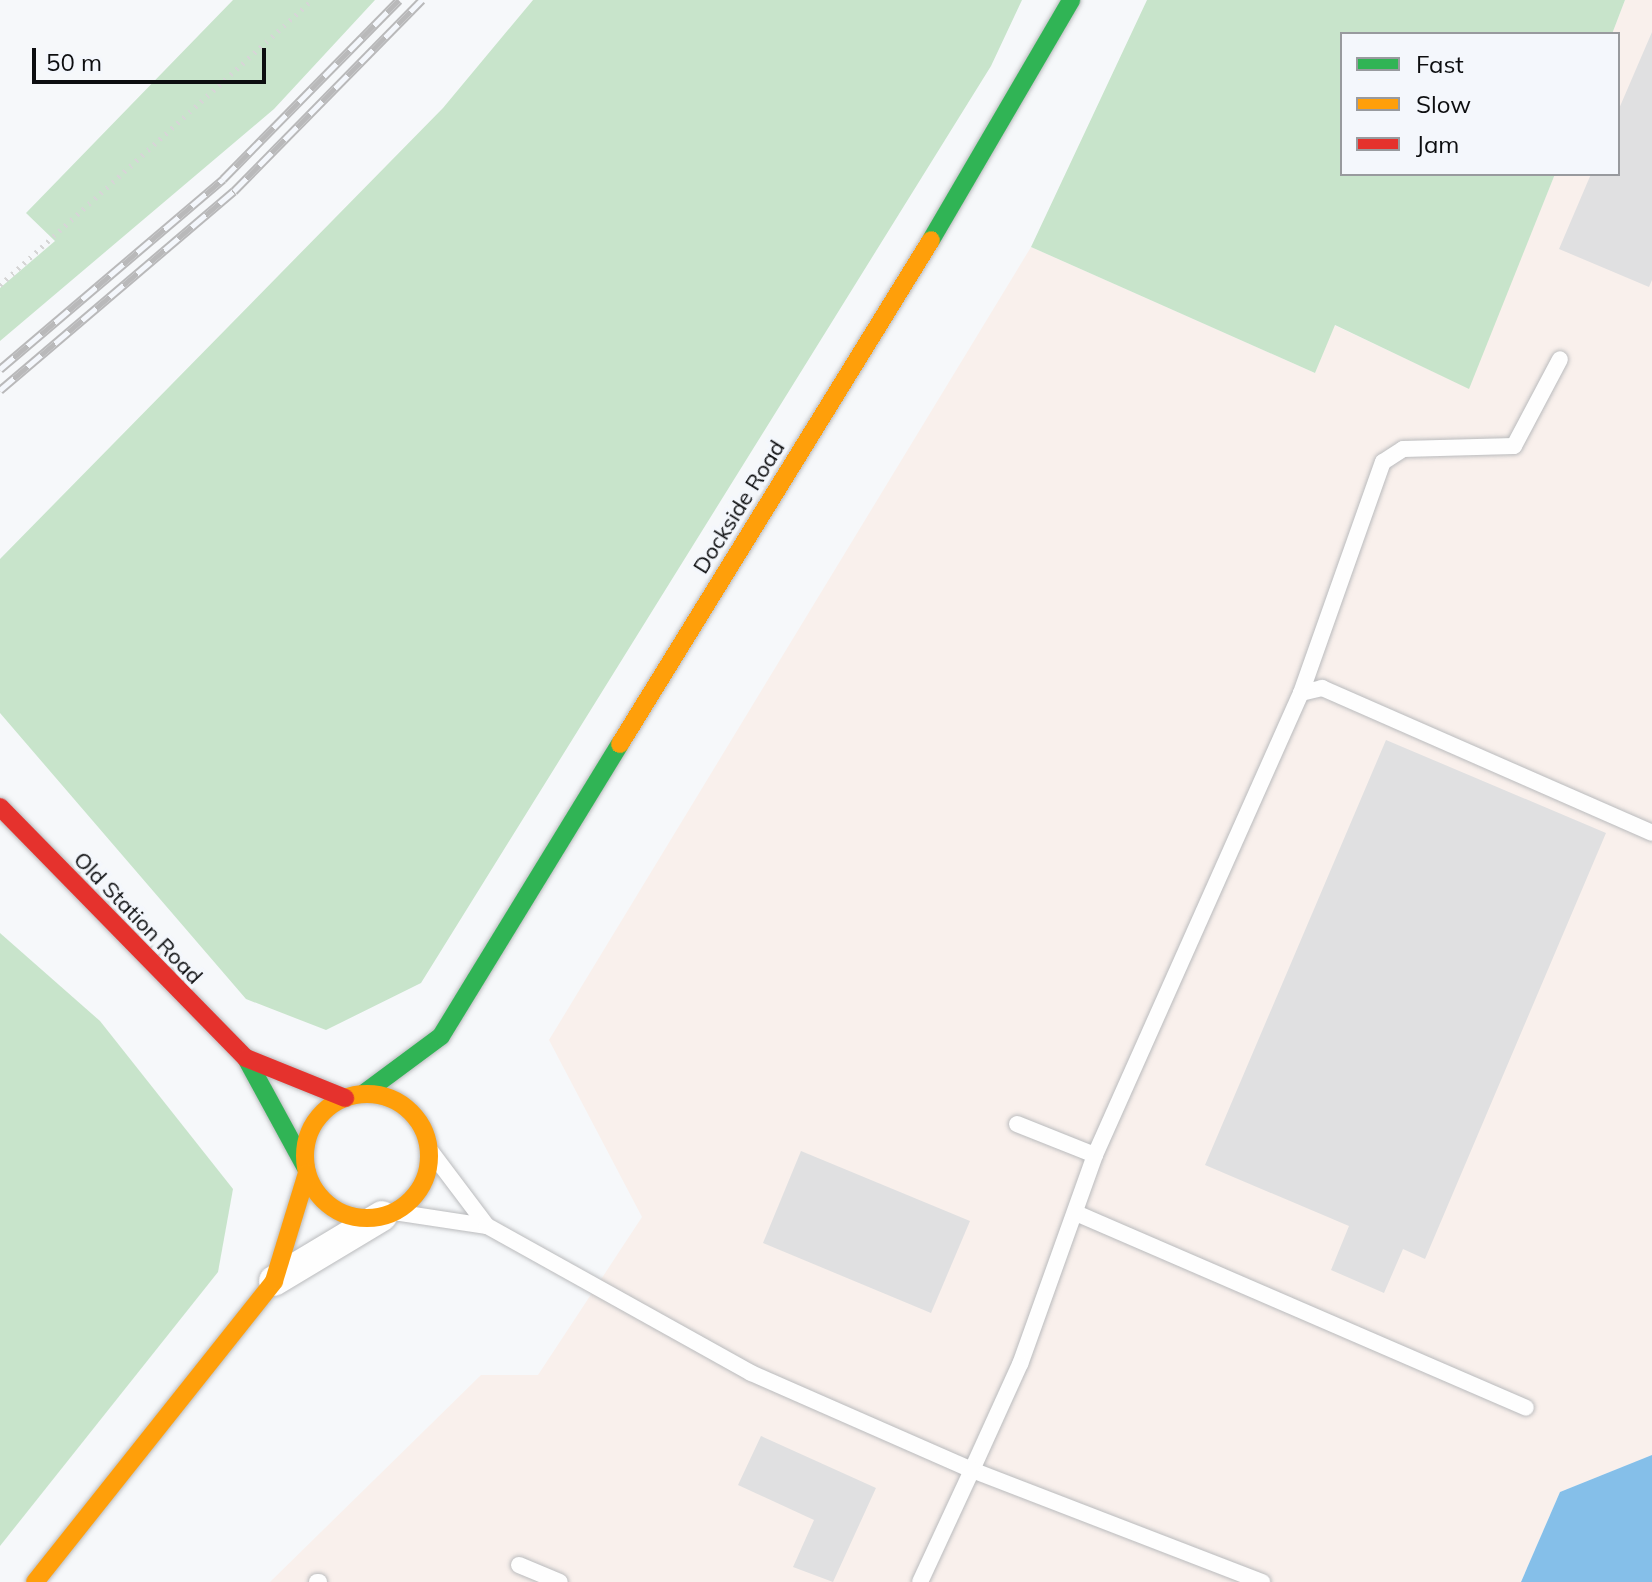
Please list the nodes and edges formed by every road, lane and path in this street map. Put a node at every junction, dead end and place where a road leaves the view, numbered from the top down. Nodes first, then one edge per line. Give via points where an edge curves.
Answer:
1 (312, 0) edge
2 (1071, 0) edge
3 (0, 285) edge
4 (1560, 359) dead end
5 (1301, 693) junction
6 (0, 807) edge
7 (1652, 833) edge
8 (441, 1036) junction
9 (246, 1058) junction
10 (436, 1063) dead end
11 (354, 1096) junction
12 (429, 1103) dead end
13 (1017, 1124) dead end
14 (424, 1130) junction
15 (429, 1149) junction
16 (1095, 1155) junction
17 (306, 1170) junction
18 (1076, 1213) junction
19 (388, 1214) junction
20 (487, 1226) junction
21 (274, 1281) junction
22 (1526, 1408) dead end
23 (972, 1470) junction
24 (519, 1565) dead end
25 (35, 1582) edge
26 (560, 1582) edge
27 (920, 1582) edge
28 (1262, 1582) edge

1 - 3 path
2 - 8 main road, Dockside Road via 1000,129
4 - 5 lane via 1514,446 1403,449 1383,462
5 - 7 lane via 1322,688
5 - 16 lane
6 - 9 main road, Old Station Road
8 - 10 main road, Dockside Road
8 - 11 main road, Dockside Road
9 - 11 main road, Old Station Road
9 - 17 main road, Old Station Road
11 - 14 main road via 399,1103
11 - 17 main road via 312,1125
12 - 14 main road
13 - 16 lane
14 - 15 main road
15 - 19 main road via 421,1186
15 - 20 lane
16 - 18 lane
17 - 19 main road via 328,1205 363,1218
17 - 21 main road
18 - 22 lane
18 - 23 lane
19 - 20 lane
19 - 21 street
20 - 23 lane via 751,1373
21 - 25 main road
23 - 27 lane
23 - 28 lane
24 - 26 lane

